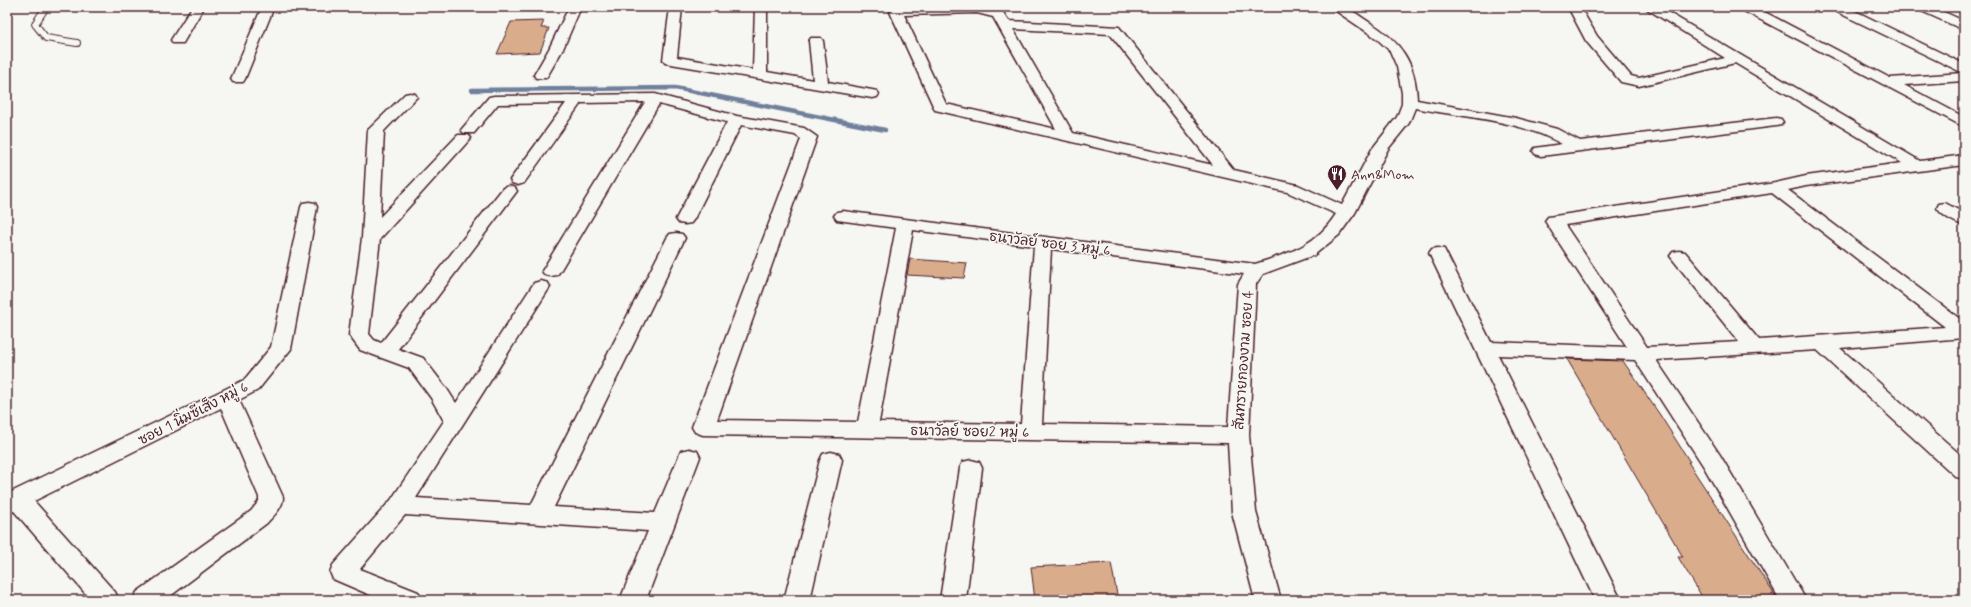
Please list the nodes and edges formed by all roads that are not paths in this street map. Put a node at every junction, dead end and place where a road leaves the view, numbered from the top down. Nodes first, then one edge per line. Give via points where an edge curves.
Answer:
1 (46, 7) edge
2 (198, 7) edge
3 (268, 7) edge
4 (575, 7) edge
5 (676, 7) edge
6 (761, 7) edge
7 (1336, 7) edge
8 (1574, 7) edge
9 (1650, 7) edge
10 (1746, 7) edge
11 (1837, 7) edge
12 (1923, 7) edge
13 (1958, 20) edge
14 (1004, 25) junction
15 (1964, 26) edge
16 (178, 40) dead end
17 (816, 41) dead end
18 (77, 43) dead end
19 (1737, 59) junction
20 (1964, 69) edge
21 (541, 75) dead end
22 (760, 75) junction
23 (1964, 77) edge
24 (238, 79) dead end
25 (1889, 82) junction
26 (821, 86) junction
27 (872, 94) dead end
28 (410, 97) dead end
29 (655, 98) junction
30 (577, 99) junction
31 (1409, 103) junction
32 (736, 120) junction
33 (1776, 122) dead end
34 (1964, 123) edge
35 (1068, 137) junction
36 (1579, 147) junction
37 (1541, 151) dead end
38 (1964, 160) edge
39 (1917, 166) junction
40 (1228, 173) junction
41 (1775, 188) junction
42 (309, 207) dead end
43 (1945, 208) dead end
44 (1347, 212) junction
45 (843, 216) dead end
46 (684, 219) dead end
47 (1964, 220) edge
48 (905, 224) junction
49 (371, 238) junction
50 (676, 238) dead end
51 (1043, 242) junction
52 (1438, 253) dead end
53 (1679, 256) dead end
54 (1256, 270) junction
55 (1964, 332) edge
56 (1822, 343) junction
57 (1754, 347) junction
58 (1484, 348) junction
59 (385, 352) junction
60 (1642, 354) junction
61 (227, 397) junction
62 (455, 421) junction
63 (867, 429) junction
64 (1031, 432) junction
65 (1238, 436) junction
66 (689, 457) dead end
67 (831, 460) dead end
68 (971, 468) dead end
69 (1964, 471) edge
70 (12, 501) edge
71 (399, 506) junction
72 (538, 515) junction
73 (662, 523) junction
74 (106, 600) edge
75 (146, 600) edge
76 (408, 600) edge
77 (632, 600) edge
78 (797, 600) edge
79 (953, 600) edge
80 (1268, 600) edge
81 (1608, 600) edge
82 (1793, 600) edge

1 - 18 lane via 35,24 46,38
2 - 16 street
3 - 24 street
4 - 21 street
5 - 22 street via 670,60
6 - 22 street
7 - 31 street via 1387,40 1400,55 1405,69
8 - 19 street via 1591,38 1626,79 1639,82
9 - 19 street
10 - 25 street
11 - 20 street
12 - 13 street
13 - 15 street
14 - 35 street
14 - 35 street via 998,14 977,9 896,12 940,107
14 - 40 street via 1114,30
17 - 26 street
19 - 39 street
22 - 26 street
23 - 25 street
25 - 34 street
26 - 27 street
28 - 49 street via 376,130
29 - 30 street
29 - 32 street
29 - 62 street via 546,279
30 - 49 street via 494,100
30 - 59 street
31 - 36 street via 1511,121 1552,132
31 - 44 street via 1405,120 1381,148
32 - 46 street
32 - 63 street, ธนาวัลย์ ซอย2 หมู่ 6 via 800,131 809,137 703,427
33 - 36 street
35 - 40 street
36 - 37 street
38 - 39 street
39 - 41 street via 1806,181
40 - 44 street via 1292,188
41 - 55 street
41 - 60 street via 1554,221
42 - 61 street, ซอย 1 นิ่มซีเส็ง หมู่ 6 via 281,349 251,385
43 - 47 street
44 - 54 street via 1323,242 1301,256
45 - 48 street, ธนาวัลย์ ซอย 3 หมู่ 6
48 - 51 street, ธนาวัลย์ ซอย 3 หมู่ 6
48 - 63 street
49 - 59 street via 359,334 367,345
50 - 72 street
51 - 54 street, ธนาวัลย์ ซอย 3 หมู่ 6
51 - 64 street
52 - 58 street
53 - 57 street
54 - 65 street, สันทรายกองงาม ซอย 4 via 1248,284
55 - 56 street
56 - 57 street
56 - 69 street
57 - 60 street
58 - 60 street
58 - 81 street
59 - 62 street via 416,363 440,394
60 - 82 street via 1712,461
61 - 70 street, ซอย 1 นิ่มซีเส็ง หมู่ 6
61 - 75 street via 271,497 271,503 259,517
62 - 71 street
63 - 64 street, ธนาวัลย์ ซอย2 หมู่ 6
64 - 65 street, ธนาวัลย์ ซอย2 หมู่ 6
65 - 80 street, สันทรายกองงาม ซอย 4 via 1244,512
66 - 73 street
67 - 78 street
68 - 79 street
70 - 74 street
71 - 72 street
71 - 76 street via 342,572
72 - 73 street
73 - 77 street

